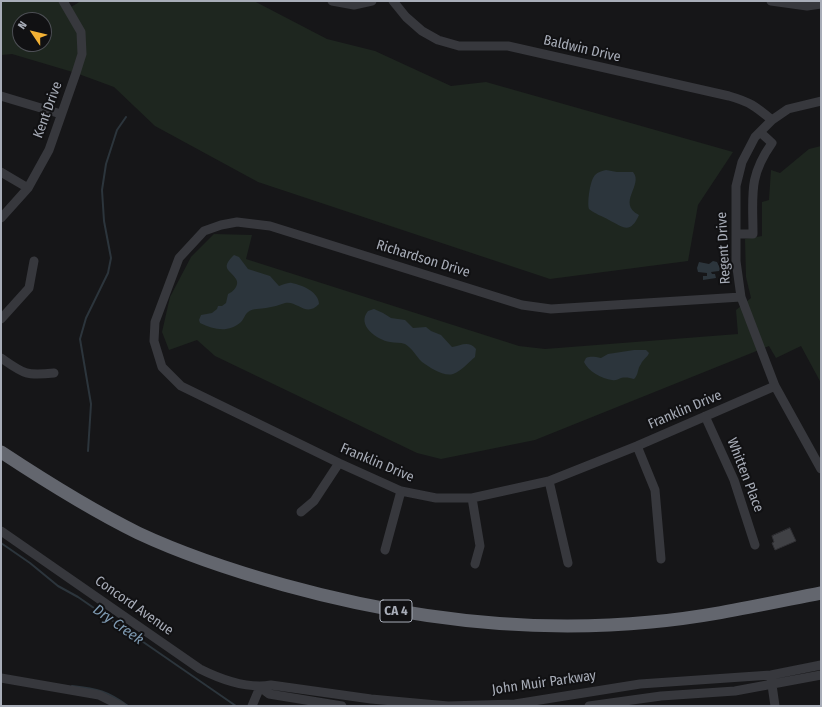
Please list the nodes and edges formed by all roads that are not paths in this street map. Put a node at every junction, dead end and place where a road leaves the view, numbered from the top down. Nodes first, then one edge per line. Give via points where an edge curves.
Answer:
1 (63, 1) edge
2 (332, 1) edge
3 (372, 1) edge
4 (393, 1) edge
5 (771, 1) edge
6 (821, 4) edge
7 (1, 96) edge
8 (821, 102) edge
9 (61, 114) junction
10 (772, 120) junction
11 (760, 132) junction
12 (1, 172) edge
13 (28, 188) junction
14 (1, 218) edge
15 (736, 234) junction
16 (34, 261) dead end
17 (741, 297) junction
18 (1, 319) edge
19 (155, 322) joint
20 (1, 358) edge
21 (54, 373) dead end
22 (775, 386) junction
23 (706, 416) junction
24 (637, 446) junction
25 (817, 450) edge
26 (1, 452) edge
27 (339, 463) junction
28 (821, 469) edge
29 (549, 481) junction
30 (401, 491) junction
31 (472, 498) junction
32 (301, 512) dead end
33 (1, 531) edge
34 (755, 546) dead end
35 (385, 550) dead end
36 (661, 559) dead end
37 (568, 563) dead end
38 (475, 564) dead end
39 (821, 593) edge
40 (821, 665) edge
41 (821, 675) edge
42 (1, 678) edge
43 (771, 680) junction
44 (260, 687) junction
45 (121, 706) edge
46 (252, 706) edge
47 (342, 706) edge
48 (589, 706) edge
49 (775, 706) edge

1 - 9 street, Kent Drive via 81,32 82,54
2 - 3 street via 354,5
4 - 10 street, Baldwin Drive via 416,26 438,40 459,46 508,46 746,100
5 - 6 street via 807,6
7 - 9 street
8 - 10 street, Regent Drive via 788,109
9 - 13 street, Kent Drive via 49,150
10 - 11 street, Regent Drive
11 - 15 street, Regent Drive via 742,162 736,186
11 - 15 street via 772,143 757,167 754,180 753,234
12 - 13 street
13 - 14 street, Kent Drive
15 - 17 street, Regent Drive via 736,261
16 - 18 street via 29,288
17 - 19 street, Richardson Drive via 550,309 522,305 270,226 237,222 204,231 179,258
17 - 22 street, Regent Drive
19 - 27 street, Franklin Drive via 154,341 162,367 181,386
20 - 21 street via 21,372 33,375
22 - 23 street, Franklin Drive
22 - 25 street, Regent Drive
23 - 24 street, Franklin Drive
23 - 34 street, Whitten Place via 734,480
24 - 29 street, Franklin Drive
24 - 36 street via 655,490
25 - 28 street, Regent Drive
26 - 39 highway, CA 4 via 96,510 177,550 228,569 344,601 386,609 460,620 575,626 650,623
27 - 30 street, Franklin Drive
27 - 32 street via 314,502
29 - 31 street, Franklin Drive
29 - 37 street
30 - 31 street, Franklin Drive via 436,498
30 - 35 street
31 - 38 street via 480,546
33 - 44 street, Concord Avenue via 200,669 232,682
40 - 43 street, John Muir Parkway
41 - 43 street, John Muir Parkway
42 - 45 street via 99,695
43 - 44 street, John Muir Parkway via 640,684 515,704 448,706 371,699 271,685
43 - 48 street, John Muir Parkway via 735,691 661,696
43 - 49 street
44 - 46 street
44 - 47 street via 269,694

